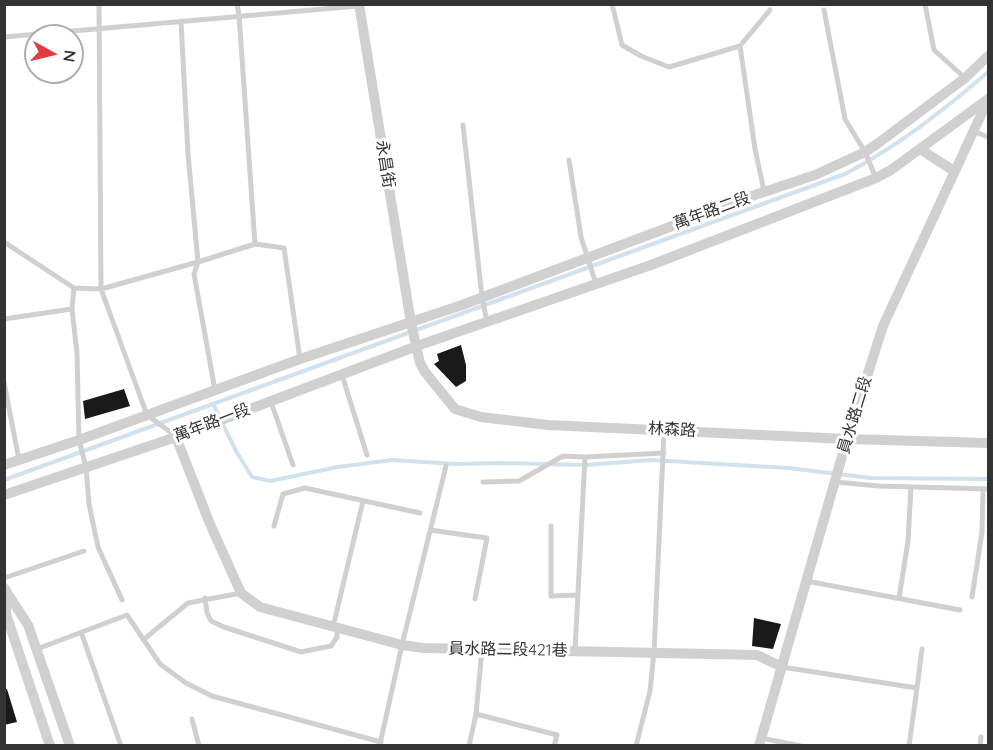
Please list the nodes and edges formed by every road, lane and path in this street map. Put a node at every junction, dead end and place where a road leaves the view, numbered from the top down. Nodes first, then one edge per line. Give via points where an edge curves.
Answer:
1 (99, 4) edge
2 (237, 4) edge
3 (612, 4) edge
4 (925, 4) edge
5 (359, 5) edge
6 (770, 10) dead end
7 (824, 10) dead end
8 (239, 15) junction
9 (181, 21) junction
10 (99, 28) junction
11 (4, 37) edge
12 (740, 46) junction
13 (988, 56) edge
14 (965, 78) junction
15 (988, 99) edge
16 (463, 125) dead end
17 (973, 131) junction
18 (988, 136) edge
19 (920, 149) junction
20 (865, 152) junction
21 (569, 160) dead end
22 (954, 171) junction
23 (876, 178) junction
24 (764, 193) junction
25 (4, 242) edge
26 (255, 244) junction
27 (586, 257) junction
28 (198, 262) junction
29 (596, 285) junction
30 (74, 288) junction
31 (101, 289) junction
32 (482, 297) junction
33 (72, 309) junction
34 (4, 319) edge
35 (411, 323) junction
36 (488, 323) junction
37 (417, 346) junction
38 (300, 358) junction
39 (342, 375) junction
40 (4, 382) edge
41 (214, 390) junction
42 (271, 400) junction
43 (147, 415) junction
44 (664, 430) junction
45 (176, 437) junction
46 (847, 439) junction
47 (79, 440) junction
48 (988, 443) edge
49 (664, 453) junction
50 (367, 455) dead end
51 (585, 458) junction
52 (19, 460) junction
53 (4, 465) edge
54 (293, 465) dead end
55 (446, 466) dead end
56 (86, 467) junction
57 (483, 482) dead end
58 (835, 482) junction
59 (911, 487) junction
60 (986, 489) edge
61 (4, 495) edge
62 (363, 501) junction
63 (420, 513) dead end
64 (274, 525) dead end
65 (551, 526) dead end
66 (430, 530) junction
67 (84, 551) dead end
68 (807, 581) junction
69 (5, 585) edge
70 (241, 593) junction
71 (578, 595) junction
72 (972, 597) dead end
73 (205, 598) junction
74 (899, 598) junction
75 (475, 599) dead end
76 (122, 600) dead end
77 (960, 610) dead end
78 (333, 627) junction
79 (81, 632) junction
80 (143, 640) junction
81 (402, 645) junction
82 (482, 649) junction
83 (922, 649) dead end
84 (36, 650) junction
85 (575, 651) junction
86 (654, 652) junction
87 (782, 667) junction
88 (917, 688) junction
89 (476, 714) junction
90 (192, 718) dead end
91 (981, 737) dead end
92 (760, 742) edge
93 (380, 744) edge
94 (50, 746) edge
95 (70, 746) edge
96 (121, 746) edge
97 (199, 746) edge
98 (469, 746) edge
99 (554, 746) edge
100 (636, 746) edge
101 (801, 746) edge
102 (909, 746) edge
103 (980, 746) edge

1 - 10 lane
2 - 8 lane
3 - 12 lane via 622,45 669,67
4 - 14 lane via 934,50
5 - 8 lane
5 - 35 street, 永昌街
6 - 12 lane
7 - 20 lane via 845,119
8 - 9 lane
8 - 26 lane
9 - 10 lane
9 - 28 lane
10 - 11 lane
10 - 31 lane
12 - 24 lane
13 - 14 street, 萬年路二段
14 - 20 street, 萬年路二段
15 - 17 street, 員水路二段
15 - 19 street, 萬年路二段
16 - 32 lane
17 - 18 lane
17 - 22 street, 員水路二段
19 - 22 street
19 - 23 street, 萬年路二段
20 - 23 lane
20 - 24 street, 萬年路二段
21 - 27 lane
22 - 46 street, 員水路二段 via 883,326
23 - 29 street, 萬年路二段
24 - 27 street, 萬年路二段
25 - 30 lane
26 - 28 lane
26 - 38 lane via 284,248
27 - 29 lane
27 - 32 street, 萬年路二段
28 - 31 lane
28 - 41 lane via 194,274
29 - 36 street, 萬年路二段
30 - 31 lane
30 - 33 lane
31 - 43 lane
32 - 35 street, 萬年路二段
32 - 36 lane
33 - 34 lane
33 - 47 lane
35 - 37 street, 林森路
35 - 38 street, 萬年路一段
36 - 37 street, 萬年路二段
37 - 39 street, 萬年路一段
37 - 44 street, 林森路 via 425,372 456,409 464,412 548,425
38 - 41 street, 萬年路一段
39 - 42 street, 萬年路一段
39 - 50 lane
40 - 52 lane
41 - 43 street, 萬年路一段
42 - 45 street, 萬年路一段
42 - 54 lane
43 - 45 lane
43 - 47 street, 萬年路一段
44 - 46 street, 林森路
44 - 49 lane
45 - 56 street, 萬年路一段
45 - 70 street
46 - 48 street, 林森路
46 - 58 street, 員水路二段
47 - 52 street, 萬年路一段
47 - 56 lane
49 - 51 lane
49 - 86 lane
51 - 57 lane via 562,456 519,481
51 - 71 lane
52 - 53 street, 萬年路一段
55 - 66 lane
56 - 61 street, 萬年路一段
56 - 76 lane via 88,504 98,547
58 - 59 lane
58 - 68 street, 員水路二段
59 - 60 lane
59 - 74 lane
60 - 72 lane
62 - 63 lane
62 - 64 lane via 305,488 284,494
62 - 78 lane
65 - 71 lane via 551,596
66 - 75 lane via 487,538
66 - 81 lane
67 - 69 lane
68 - 74 lane
68 - 87 street, 員水路二段
69 - 84 street via 28,625
69 - 94 street via 6,614
70 - 73 lane
70 - 78 street, 員水路二段421巷 via 260,607
71 - 85 lane
73 - 78 lane via 212,621 301,652 331,646 337,637
73 - 80 lane via 188,603
74 - 77 lane
78 - 81 street, 員水路二段421巷
79 - 80 lane via 127,615
79 - 84 lane
79 - 96 lane
80 - 93 lane via 160,664 186,684 212,696
81 - 82 street, 員水路二段421巷
81 - 93 lane
82 - 85 street, 員水路二段421巷
82 - 89 lane
83 - 88 lane
84 - 95 street
85 - 86 street, 員水路二段421巷
86 - 87 street, 員水路二段421巷 via 757,655
86 - 100 lane via 650,691
87 - 88 lane
87 - 92 street, 員水路二段
88 - 102 lane
89 - 98 lane
89 - 99 lane via 557,735
90 - 97 lane
91 - 103 lane
92 - 101 lane

